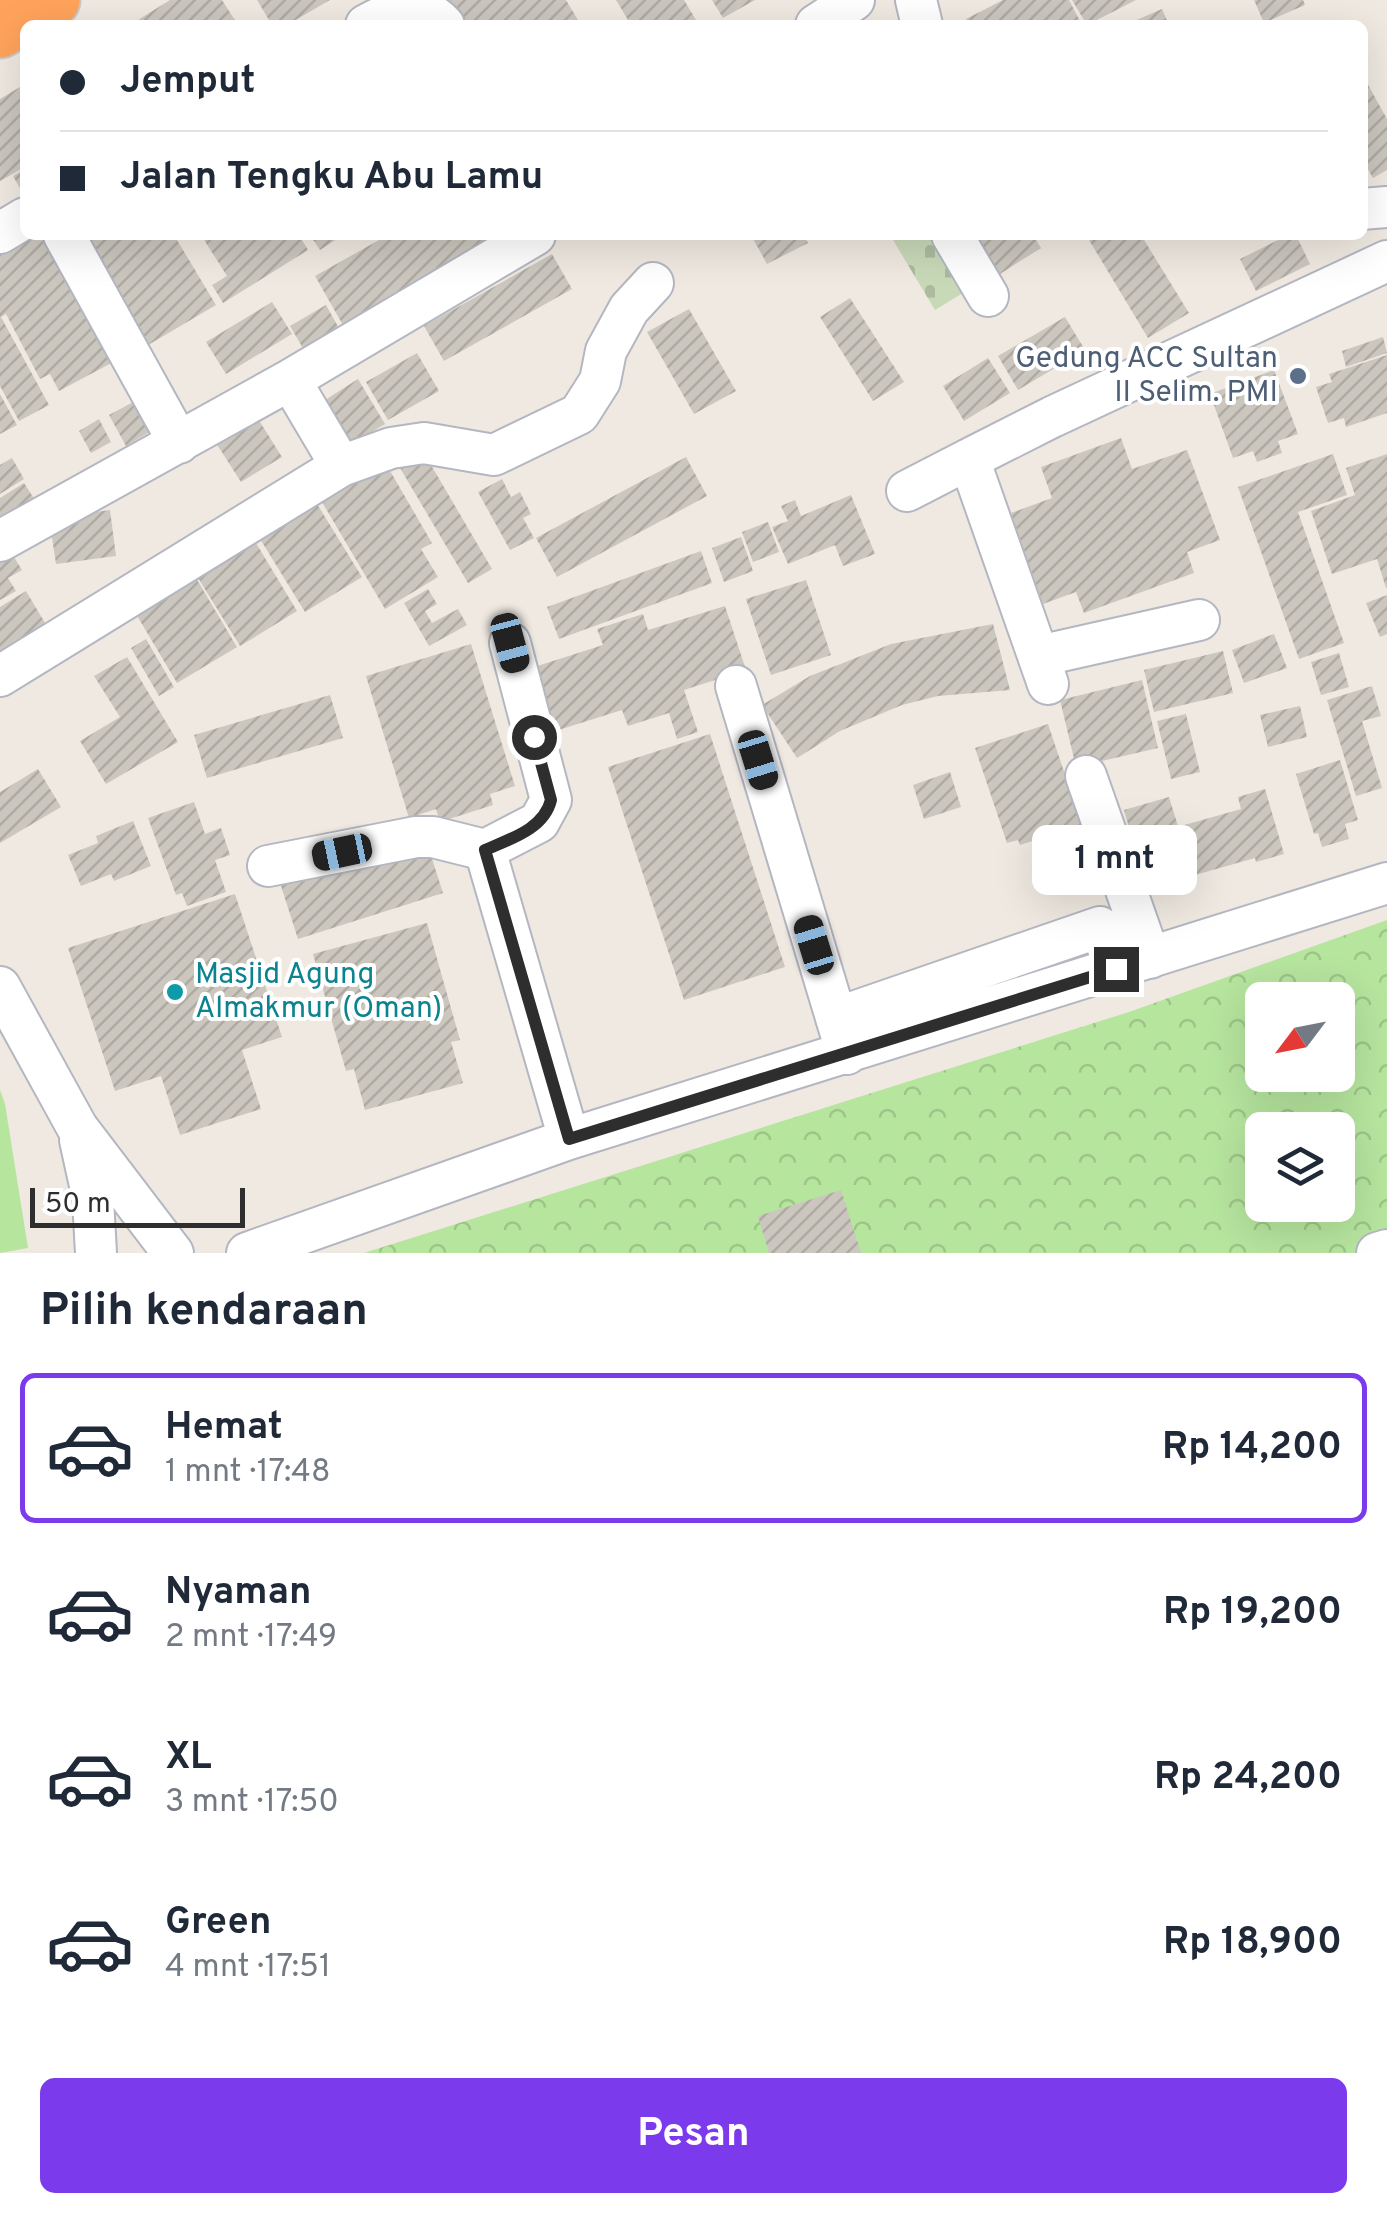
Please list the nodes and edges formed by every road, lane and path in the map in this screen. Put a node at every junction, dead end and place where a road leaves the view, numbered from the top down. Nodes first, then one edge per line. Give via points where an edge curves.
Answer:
1 (52, 0) edge
2 (854, 0) edge
3 (376, 20) edge
4 (440, 20) edge
5 (824, 20) edge
6 (0, 30) edge
7 (67, 240) edge
8 (527, 240) edge
9 (955, 240) edge
10 (1387, 261) edge
11 (653, 283) dead end
12 (988, 296) dead end
13 (290, 380) junction
14 (178, 443) junction
15 (969, 460) junction
16 (341, 466) junction
17 (907, 491) dead end
18 (0, 541) edge
19 (1199, 620) dead end
20 (510, 643) dead end
21 (0, 676) edge
22 (736, 686) dead end
23 (1086, 776) dead end
24 (485, 850) junction
25 (268, 866) dead end
26 (1385, 891) edge
27 (1133, 964) junction
28 (0, 987) edge
29 (842, 1036) junction
30 (77, 1127) junction
31 (569, 1139) junction
32 (1387, 1250) edge
33 (96, 1253) edge
34 (173, 1253) edge
35 (247, 1253) edge
36 (1377, 1253) edge

1 - 6 highway
2 - 5 street
3 - 4 street via 414,2 428,5
7 - 14 street
8 - 13 street
9 - 12 street
10 - 15 street
11 - 16 street via 629,309 606,351 600,382 579,414 494,455 424,443
13 - 14 street
13 - 16 street
14 - 18 street
15 - 17 street
15 - 19 street via 1044,670
16 - 21 street
20 - 24 street via 551,800 539,822
22 - 29 street
23 - 27 street
24 - 25 street via 416,837
24 - 31 street
26 - 27 street
27 - 29 street
28 - 30 street
29 - 31 street
30 - 33 street via 93,1199
30 - 34 street
31 - 35 street
32 - 36 street

